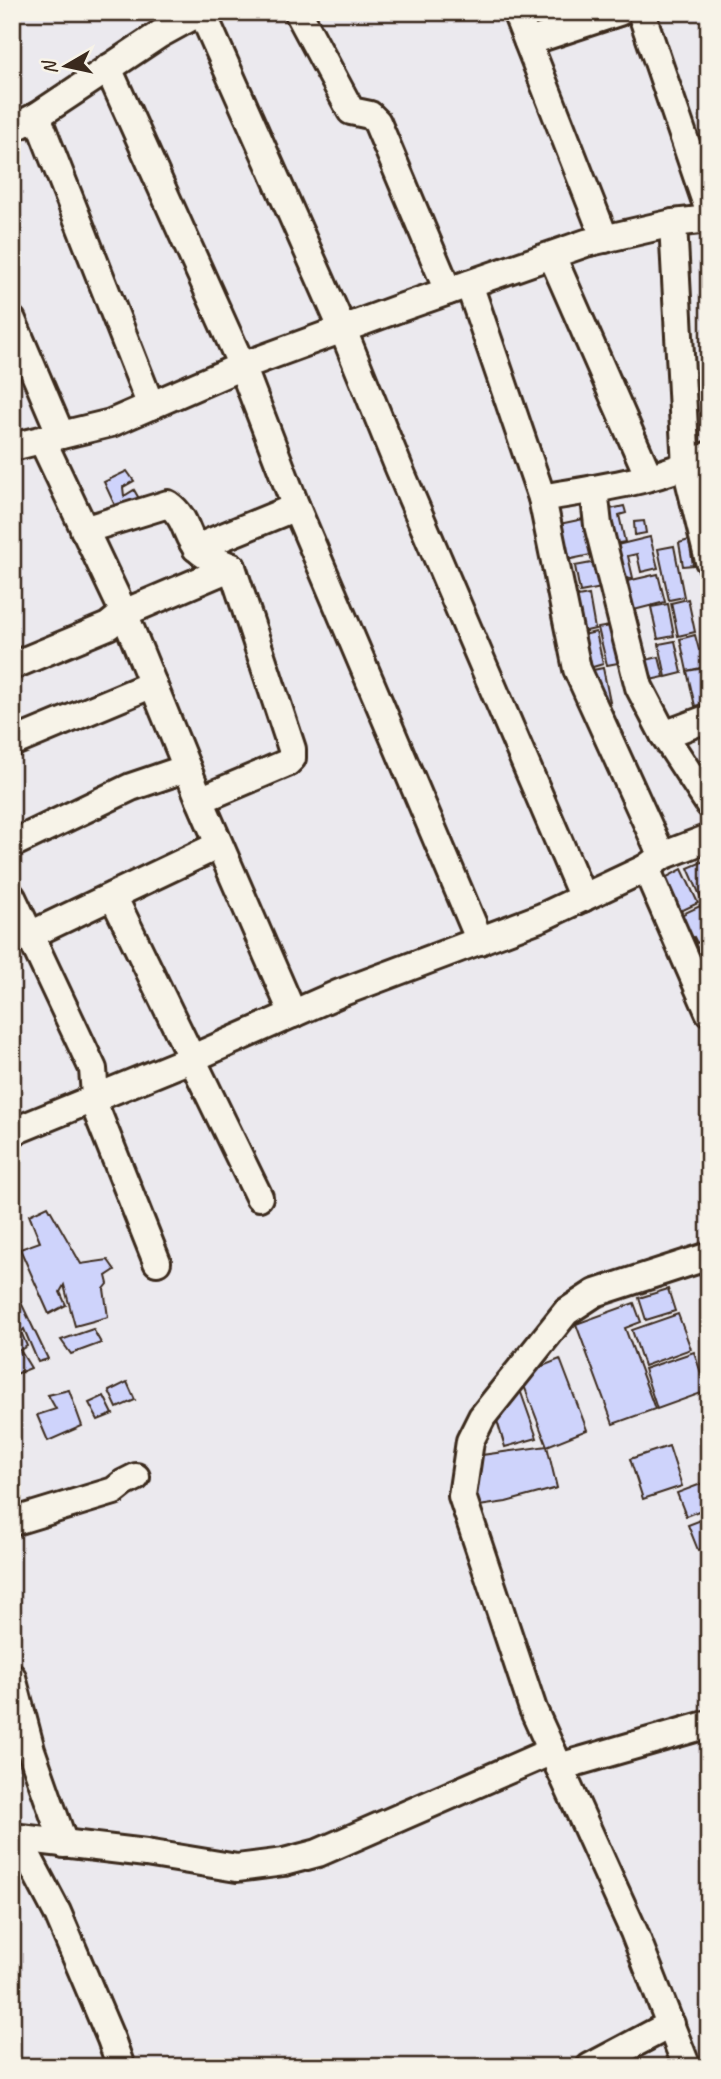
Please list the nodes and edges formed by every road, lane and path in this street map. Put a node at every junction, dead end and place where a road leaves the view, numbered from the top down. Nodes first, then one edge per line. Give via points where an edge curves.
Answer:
1 (298, 12) edge
2 (516, 12) edge
3 (620, 12) edge
4 (641, 12) edge
5 (195, 13) edge
6 (528, 42) junction
7 (108, 68) junction
8 (37, 116) junction
9 (12, 129) edge
10 (709, 211) edge
11 (709, 219) edge
12 (673, 223) junction
13 (605, 239) junction
14 (552, 256) junction
15 (458, 288) junction
16 (12, 320) edge
17 (343, 330) junction
18 (242, 366) junction
19 (150, 406) junction
20 (52, 438) junction
21 (12, 447) edge
22 (697, 461) edge
23 (649, 477) junction
24 (594, 489) junction
25 (542, 498) junction
26 (296, 507) junction
27 (84, 530) junction
28 (196, 548) junction
29 (709, 561) edge
30 (232, 567) junction
31 (124, 613) junction
32 (12, 666) edge
33 (153, 684) junction
34 (709, 718) edge
35 (664, 735) junction
36 (12, 743) edge
37 (187, 768) junction
38 (200, 800) junction
39 (709, 804) edge
40 (709, 838) edge
41 (12, 844) edge
42 (219, 845) junction
43 (654, 862) junction
44 (113, 896) junction
45 (12, 897) edge
46 (583, 898) junction
47 (30, 935) junction
48 (480, 942) junction
49 (709, 1012) edge
50 (293, 1014) junction
51 (192, 1058) junction
52 (96, 1099) junction
53 (12, 1132) edge
54 (259, 1197) dead end
55 (709, 1256) edge
56 (157, 1262) dead end
57 (136, 1477) dead end
58 (12, 1522) edge
59 (12, 1677) edge
60 (709, 1724) edge
61 (555, 1759) junction
62 (15, 1837) edge
63 (64, 1844) junction
64 (671, 2024) junction
65 (121, 2067) edge
66 (590, 2067) edge
67 (687, 2067) edge

1 - 15 street via 351,111 377,121
2 - 6 street
3 - 6 street
4 - 10 street
5 - 7 street
5 - 17 street
6 - 13 street
7 - 8 street
7 - 18 street
8 - 9 street
8 - 19 street
11 - 12 street
12 - 13 street
12 - 22 street
13 - 14 street
14 - 15 street
14 - 23 street
15 - 17 street
15 - 25 street
16 - 20 street
17 - 18 street
17 - 46 street
18 - 19 street
18 - 26 street
19 - 20 street via 111,423
20 - 21 street
20 - 27 street
22 - 23 street
22 - 29 street
23 - 24 street
24 - 25 street
24 - 35 street via 598,525 639,687
25 - 43 street via 578,668
26 - 28 street
26 - 48 street
27 - 28 street via 168,504 177,510
27 - 31 street
28 - 30 street
30 - 31 street
30 - 38 street via 292,758
31 - 32 street via 108,626
31 - 33 street
33 - 36 street
33 - 37 street
34 - 35 street
35 - 39 street
37 - 38 street
37 - 41 street via 131,786
38 - 42 street
40 - 43 street
42 - 44 street
42 - 50 street
43 - 46 street
43 - 49 street
44 - 47 street
44 - 51 street
45 - 47 street
46 - 48 street
47 - 52 street via 93,1069
48 - 50 street
50 - 51 street
51 - 52 street
51 - 54 street
52 - 53 street
52 - 56 street via 100,1121
55 - 61 street via 596,1293 566,1312 482,1417 470,1441 462,1496 533,1709
57 - 58 street via 114,1491
59 - 63 street via 31,1750
60 - 61 street
61 - 63 street via 318,1853 284,1862 237,1868
61 - 64 street
62 - 63 street
62 - 65 street via 57,1912
64 - 66 street
64 - 67 street

